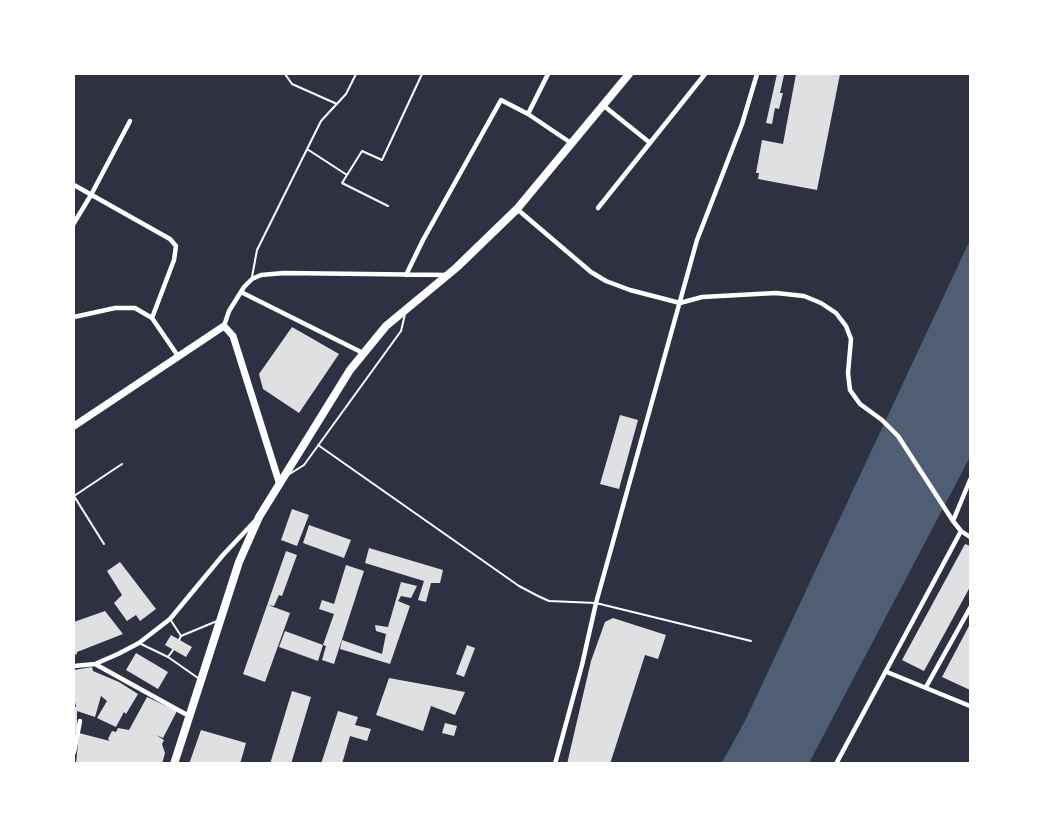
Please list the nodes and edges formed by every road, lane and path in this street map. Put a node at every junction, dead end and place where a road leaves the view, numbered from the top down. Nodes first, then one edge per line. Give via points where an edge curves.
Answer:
1 (285, 74) edge
2 (356, 74) edge
3 (422, 74) edge
4 (548, 74) edge
5 (629, 74) edge
6 (705, 74) edge
7 (757, 74) edge
8 (337, 104) junction
9 (604, 106) junction
10 (528, 114) junction
11 (130, 121) dead end
12 (649, 142) junction
13 (572, 144) junction
14 (307, 149) junction
15 (347, 175) junction
16 (74, 185) edge
17 (91, 195) junction
18 (388, 206) dead end
19 (598, 208) dead end
20 (517, 209) junction
21 (74, 223) edge
22 (406, 275) junction
23 (447, 275) junction
24 (252, 279) junction
25 (241, 292) junction
26 (680, 303) junction
27 (408, 307) junction
28 (74, 317) edge
29 (152, 318) junction
30 (224, 326) junction
31 (363, 353) junction
32 (178, 356) junction
33 (74, 426) edge
34 (318, 445) junction
35 (122, 464) dead end
36 (970, 480) edge
37 (279, 482) junction
38 (74, 496) edge
39 (259, 517) junction
40 (953, 521) junction
41 (962, 531) junction
42 (970, 537) edge
43 (104, 544) dead end
44 (596, 603) junction
45 (970, 608) edge
46 (170, 619) junction
47 (220, 620) junction
48 (751, 641) dead end
49 (139, 643) junction
50 (173, 650) dead end
51 (168, 657) junction
52 (95, 664) junction
53 (74, 666) edge
54 (887, 672) junction
55 (201, 680) junction
56 (926, 687) junction
57 (970, 706) edge
58 (189, 716) junction
59 (80, 722) dead end
60 (74, 752) edge
61 (174, 764) edge
62 (555, 764) edge
63 (836, 764) edge

1 - 8 lane via 292,84
2 - 8 lane
3 - 15 lane via 382,160 362,151
4 - 10 street
5 - 9 main road
6 - 12 street
7 - 26 street via 742,124 696,240
8 - 14 lane via 321,121
9 - 12 street
9 - 13 main road
10 - 13 street
10 - 22 street via 501,100
11 - 17 street
12 - 19 street
13 - 20 main road
14 - 15 lane
14 - 24 lane via 257,250
15 - 18 lane via 342,183
16 - 17 street
17 - 21 street
17 - 29 street via 176,246
20 - 23 main road
20 - 26 street via 606,281
22 - 23 street
22 - 24 street via 284,273
23 - 27 main road
24 - 25 street
25 - 30 street
25 - 31 street
26 - 40 street via 702,297 776,293 804,296 836,313 850,339 850,390 860,404 898,436
26 - 44 street
27 - 31 main road
27 - 34 lane via 401,331
28 - 29 street via 126,307
29 - 32 street
30 - 32 main road
30 - 37 main road via 233,336
31 - 37 main road
32 - 33 main road
34 - 37 lane via 304,465
34 - 44 lane via 538,596 549,601
35 - 38 lane
36 - 40 street
37 - 39 main road
38 - 43 lane
39 - 46 street
39 - 47 main road
40 - 41 street
41 - 42 street
41 - 54 street
44 - 48 lane
44 - 62 street
45 - 56 street
46 - 47 lane via 180,638
46 - 49 street
47 - 55 main road
49 - 51 lane
49 - 52 street
50 - 51 lane
51 - 55 lane
52 - 53 street
52 - 58 street
54 - 56 street
54 - 63 street
55 - 58 main road
56 - 57 street
58 - 61 main road
59 - 60 street

